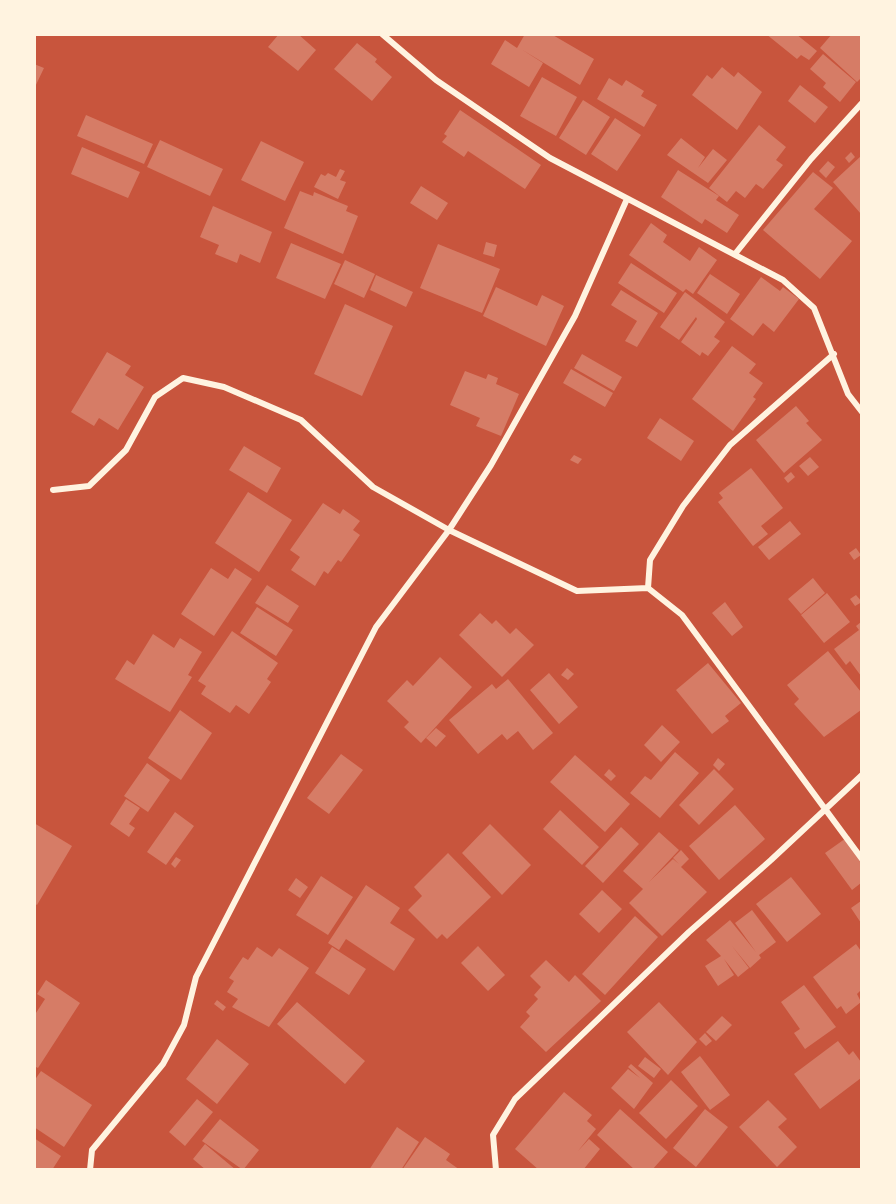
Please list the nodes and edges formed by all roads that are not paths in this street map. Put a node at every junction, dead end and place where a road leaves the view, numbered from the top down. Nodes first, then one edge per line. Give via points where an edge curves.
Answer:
1 (382, 34) edge
2 (861, 103) edge
3 (627, 199) junction
4 (735, 254) junction
5 (834, 354) junction
6 (861, 412) edge
7 (53, 490) dead end
8 (449, 530) junction
9 (648, 588) junction
10 (861, 775) edge
11 (825, 809) junction
12 (861, 859) edge
13 (90, 1170) edge
14 (496, 1170) edge

1 - 3 street via 436,80 550,158
2 - 4 street
3 - 4 street
3 - 8 street via 575,316 491,465
4 - 5 street via 783,280 814,308
5 - 6 street via 848,394
5 - 9 street via 730,445 683,506 650,560
7 - 8 street via 89,486 126,450 155,397 183,378 224,387 302,420 373,487
8 - 9 street via 577,591
8 - 13 street via 376,627 196,977 184,1025 163,1064 92,1150
9 - 11 street via 682,615
10 - 11 street
11 - 12 street
11 - 14 street via 689,932 515,1099 493,1135

